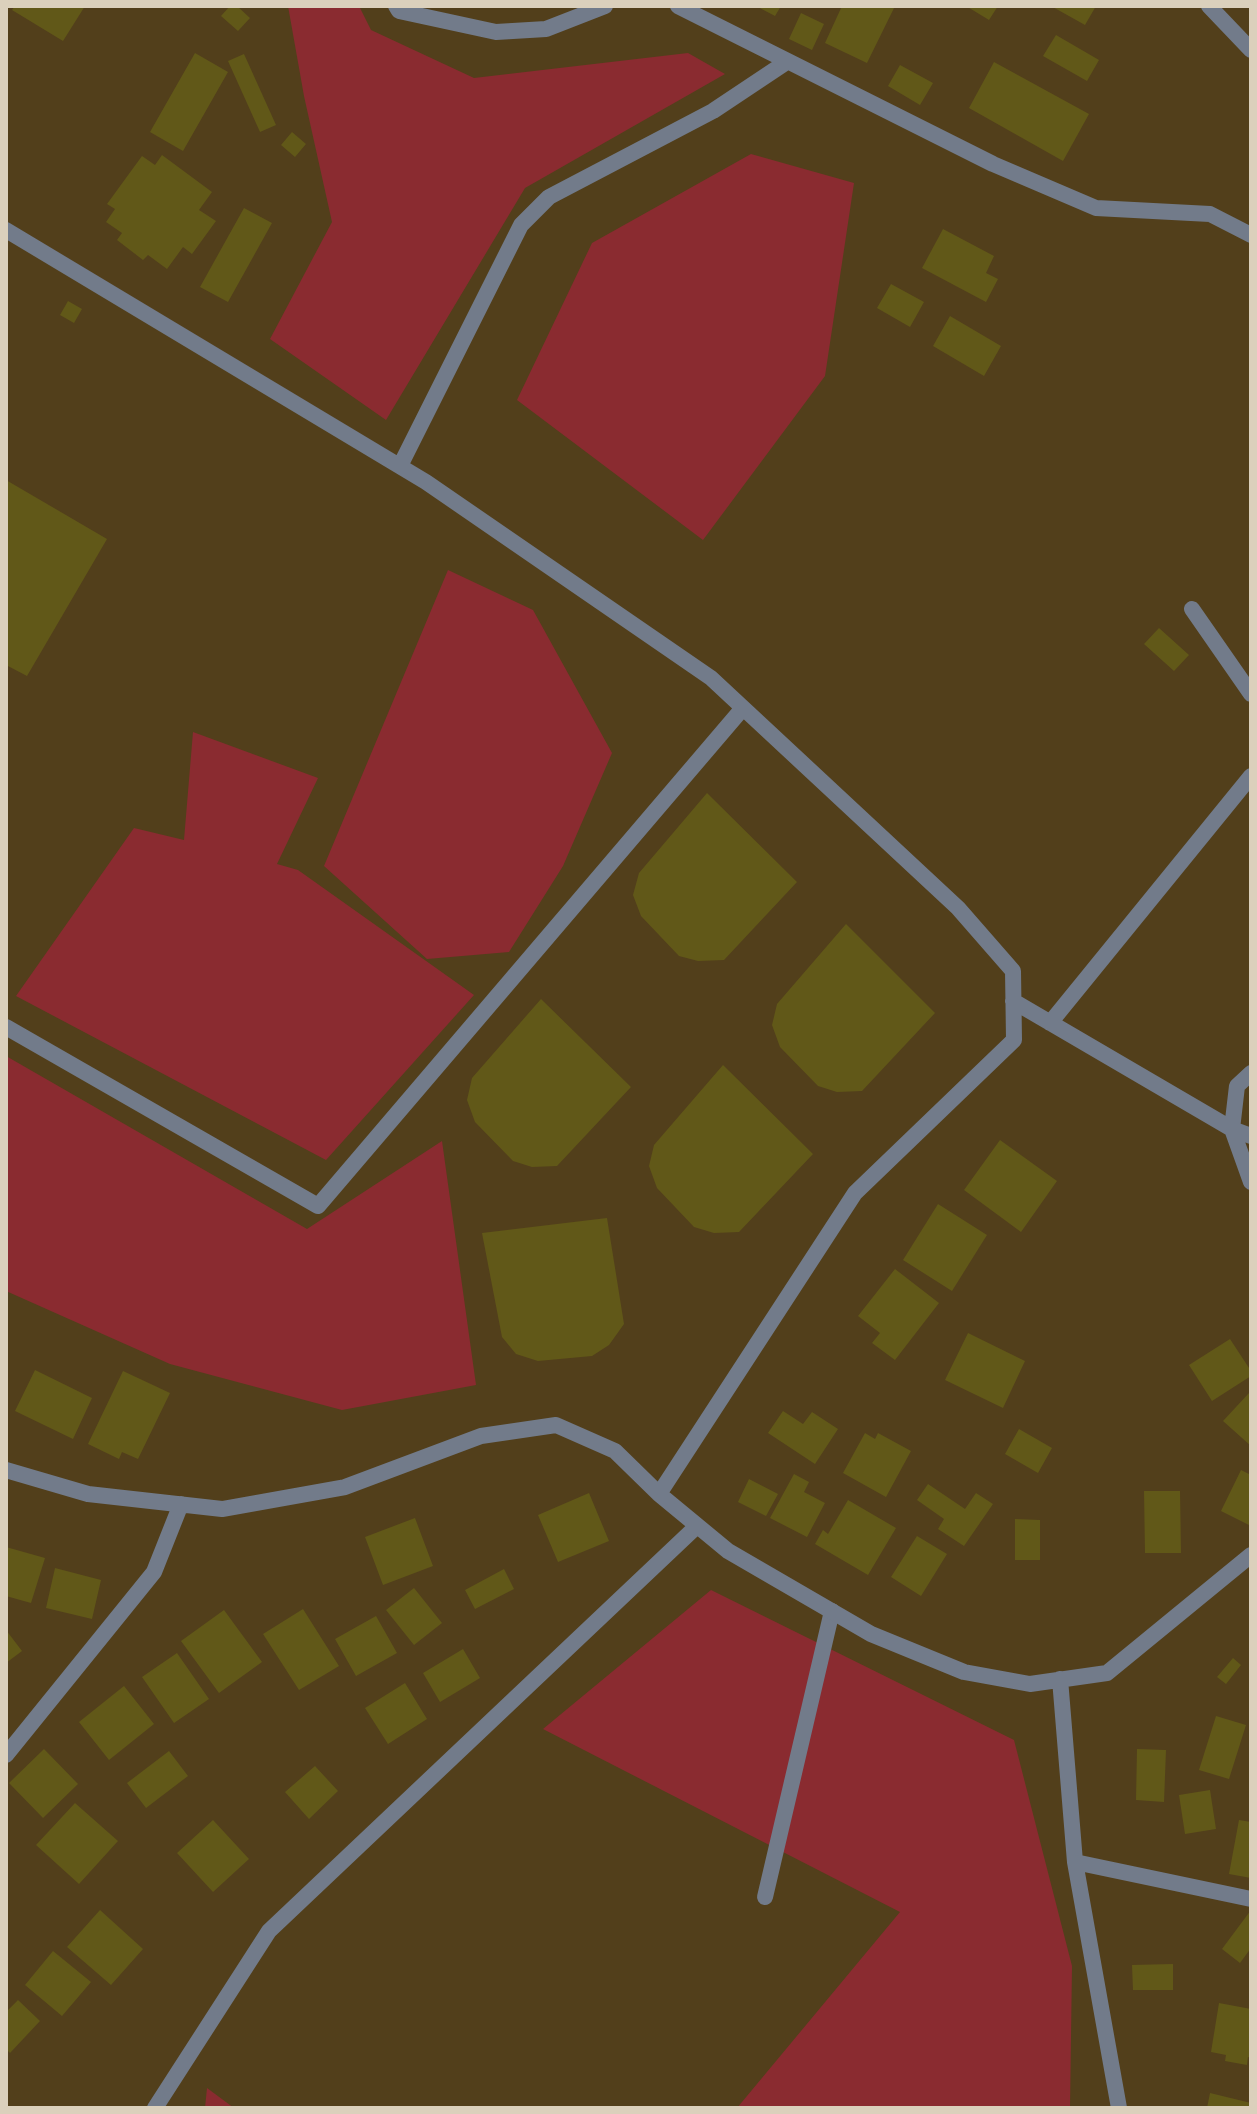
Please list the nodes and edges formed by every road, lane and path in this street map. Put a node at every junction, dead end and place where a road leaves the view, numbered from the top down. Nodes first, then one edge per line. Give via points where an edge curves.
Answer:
1 (396, 6) edge
2 (605, 6) edge
3 (678, 6) edge
4 (1209, 6) edge
5 (1251, 50) edge
6 (788, 61) junction
7 (6, 230) edge
8 (1251, 235) edge
9 (400, 466) junction
10 (1192, 609) dead end
11 (1251, 694) edge
12 (743, 708) junction
13 (1251, 776) edge
14 (1013, 1001) junction
15 (1050, 1023) junction
16 (6, 1027) edge
17 (1251, 1073) edge
18 (1232, 1129) junction
19 (1251, 1136) edge
20 (1251, 1182) edge
21 (6, 1470) edge
22 (659, 1494) junction
23 (181, 1504) junction
24 (697, 1526) junction
25 (1251, 1555) edge
26 (832, 1611) junction
27 (1060, 1679) junction
28 (6, 1755) edge
29 (1075, 1862) junction
30 (765, 1897) dead end
31 (1251, 1899) edge
32 (155, 2108) edge
33 (1119, 2108) edge

1 - 2 street via 399,11 496,32 546,29
3 - 6 street
4 - 5 street
6 - 8 street via 993,164 1096,208 1210,214
6 - 9 street via 713,111 549,197 521,225
7 - 9 street
9 - 12 street via 711,678
10 - 11 street
12 - 14 street via 958,908 1013,971
12 - 16 street via 318,1206
13 - 15 street
14 - 15 street
14 - 22 street via 1014,1040 855,1193
15 - 18 street
17 - 18 street via 1237,1086
18 - 19 street
18 - 20 street
21 - 23 street via 88,1494
22 - 23 street via 615,1451 556,1425 481,1436 345,1487 222,1509
22 - 24 street
23 - 28 street via 154,1572
24 - 26 street via 728,1551
24 - 32 street via 269,1931
25 - 27 street via 1107,1673
26 - 27 street via 871,1634 964,1672 1030,1684
26 - 30 street
27 - 29 street
29 - 31 street
29 - 33 street

